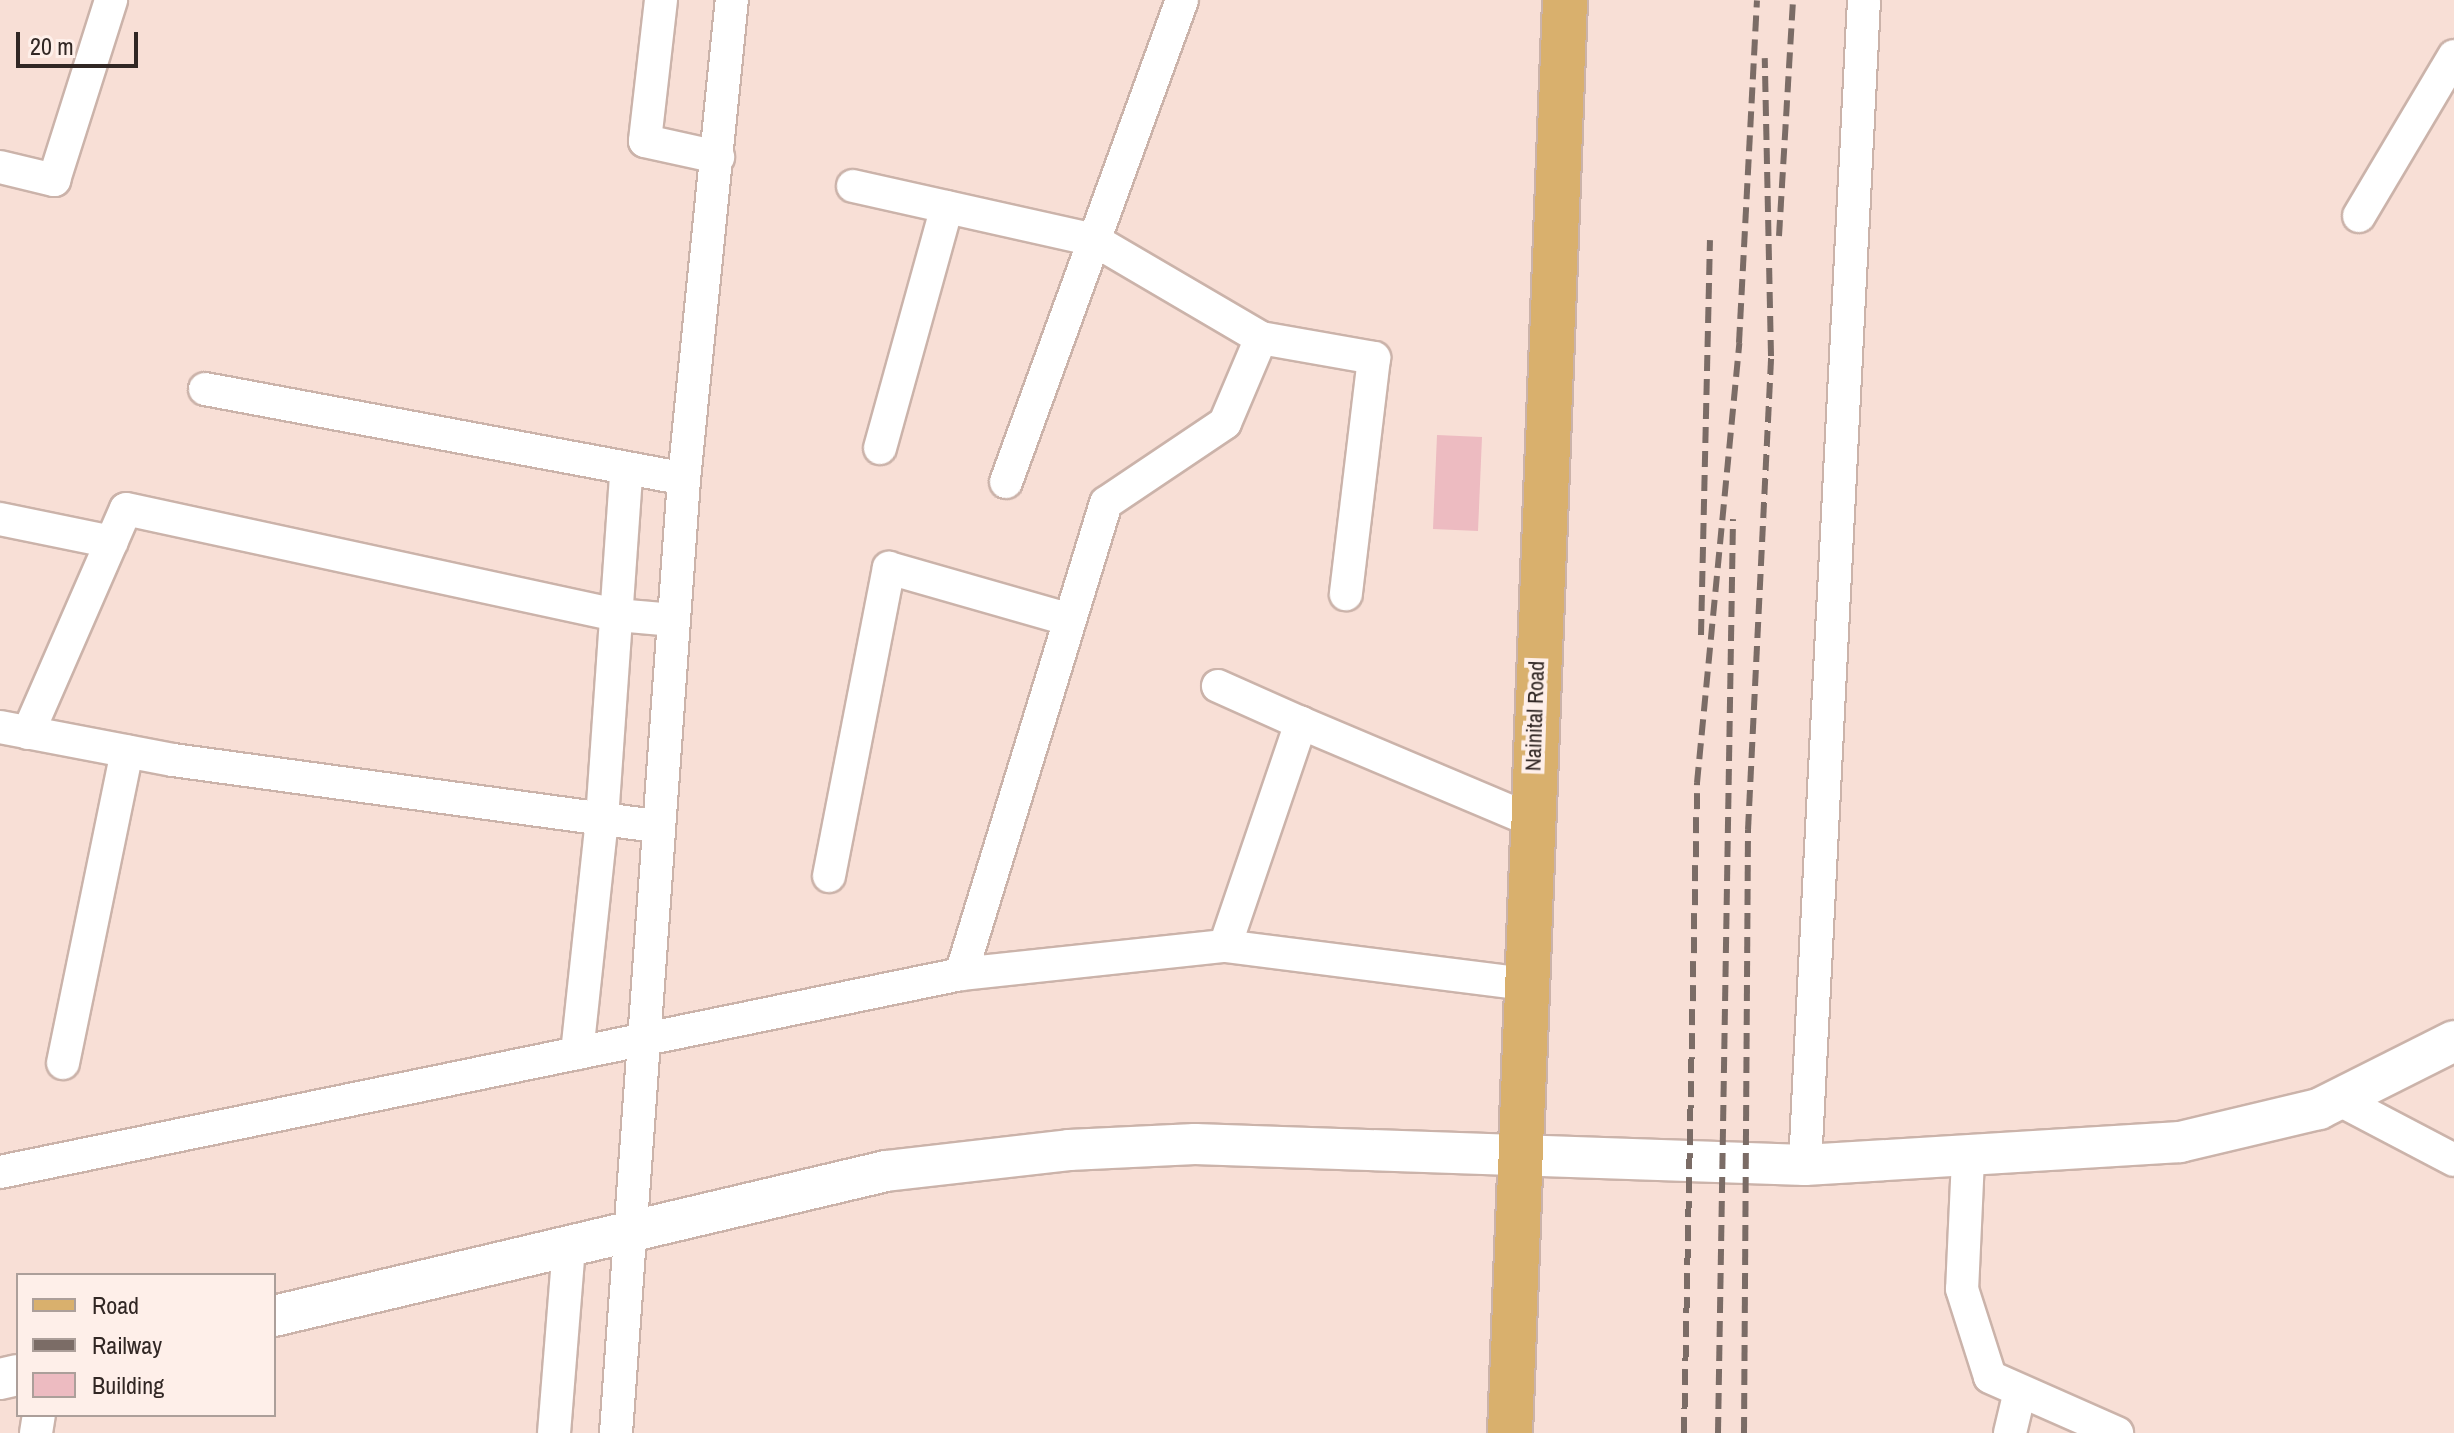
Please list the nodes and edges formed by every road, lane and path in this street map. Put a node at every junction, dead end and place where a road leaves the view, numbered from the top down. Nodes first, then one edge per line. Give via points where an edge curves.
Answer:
1 (111, 0) edge
2 (661, 0) edge
3 (732, 0) edge
4 (1182, 0) edge
5 (1565, 0) edge
6 (1864, 0) edge
7 (2454, 56) edge
8 (718, 157) junction
9 (0, 167) edge
10 (853, 186) dead end
11 (947, 207) junction
12 (2359, 216) dead end
13 (1094, 240) junction
14 (1261, 338) junction
15 (205, 389) dead end
16 (880, 448) dead end
17 (626, 472) junction
18 (684, 479) junction
19 (1006, 482) dead end
20 (0, 519) edge
21 (112, 542) junction
22 (1346, 594) dead end
23 (616, 615) junction
24 (674, 620) junction
25 (1070, 620) junction
26 (1218, 686) dead end
27 (1301, 723) junction
28 (14, 730) edge
29 (127, 752) junction
30 (602, 819) junction
31 (1531, 820) junction
32 (657, 826) junction
33 (829, 876) dead end
34 (1225, 946) junction
35 (961, 974) junction
36 (1525, 984) junction
37 (640, 1040) junction
38 (2454, 1041) edge
39 (577, 1053) junction
40 (63, 1063) dead end
41 (2338, 1099) junction
42 (1519, 1157) junction
43 (1968, 1159) junction
44 (2454, 1160) edge
45 (1805, 1165) junction
46 (0, 1172) edge
47 (633, 1233) junction
48 (569, 1248) junction
49 (276, 1316) edge
50 (2020, 1391) junction
51 (554, 1433) edge
52 (616, 1433) edge
53 (1510, 1433) edge
54 (2010, 1433) edge
55 (2117, 1433) edge

1 - 9 street via 54,180
2 - 8 street via 645,141
3 - 8 street
4 - 13 street
5 - 31 main road, Nainital Road
6 - 45 street
7 - 12 street
8 - 18 street
10 - 11 street
11 - 13 street
11 - 16 street
13 - 14 street
13 - 19 street
14 - 22 street via 1374,358
14 - 25 street via 1225,423 1106,503
15 - 17 street
17 - 18 street
17 - 23 street
18 - 24 street
20 - 21 street
21 - 23 street via 126,509
21 - 28 street
23 - 24 street
23 - 30 street
24 - 32 street
25 - 33 street via 889,568
25 - 35 street
26 - 27 street
27 - 31 street
27 - 34 street
28 - 29 street
29 - 30 street
29 - 40 street
30 - 32 street
30 - 39 street
31 - 36 main road, Nainital Road
32 - 37 street
34 - 35 street
34 - 36 street
35 - 37 street
36 - 42 main road, Nainital Road
37 - 39 street
37 - 47 street
38 - 41 street
39 - 46 street
41 - 43 street via 2180,1142
41 - 44 street
42 - 45 street
42 - 47 street via 1195,1144 1069,1150 886,1171
42 - 53 main road, Nainital Road
43 - 45 street
43 - 50 street via 1962,1289 1990,1377
47 - 48 street
47 - 52 street
48 - 49 street
48 - 51 street
50 - 54 street
50 - 55 street

